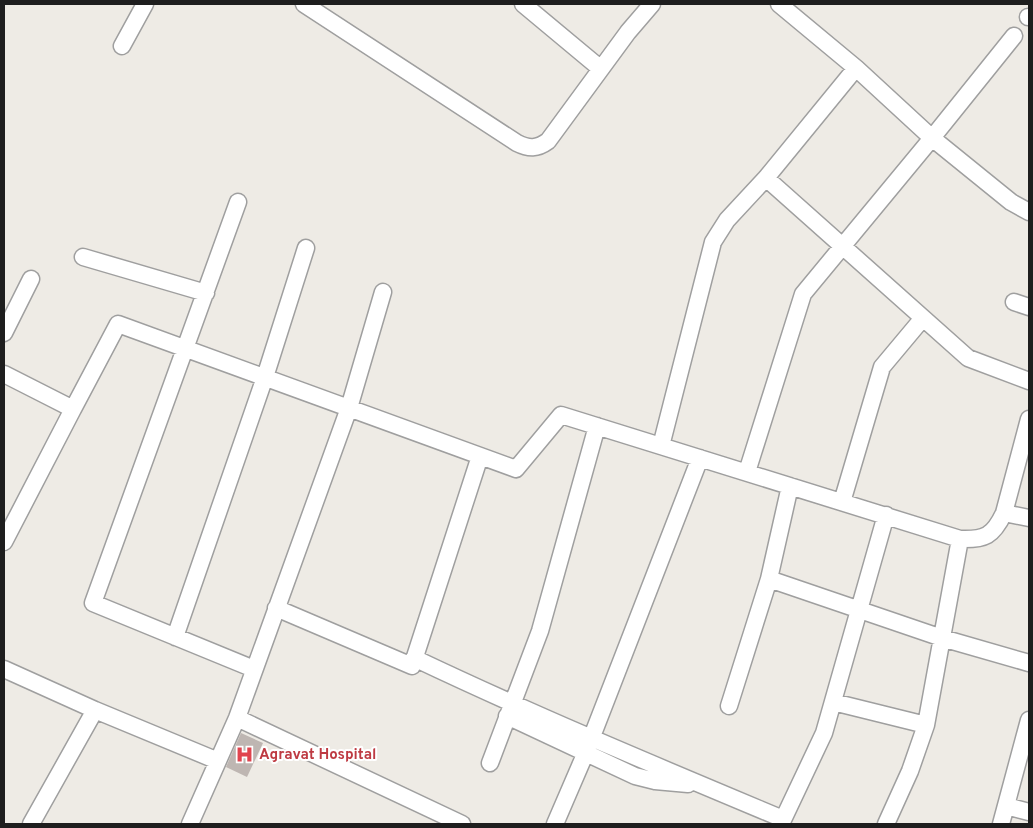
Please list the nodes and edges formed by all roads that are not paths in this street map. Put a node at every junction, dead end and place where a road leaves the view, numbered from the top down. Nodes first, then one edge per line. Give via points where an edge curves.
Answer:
1 (145, 4) edge
2 (304, 4) edge
3 (523, 4) edge
4 (652, 4) edge
5 (779, 4) edge
6 (1014, 36) dead end
7 (122, 46) dead end
8 (856, 68) junction
9 (600, 69) junction
10 (932, 138) junction
11 (766, 178) junction
12 (238, 202) dead end
13 (1029, 212) edge
14 (843, 246) junction
15 (306, 248) dead end
16 (84, 257) dead end
17 (31, 279) dead end
18 (383, 292) dead end
19 (206, 293) junction
20 (923, 318) junction
21 (4, 334) edge
22 (186, 349) junction
23 (4, 374) edge
24 (264, 377) junction
25 (1029, 380) edge
26 (349, 408) junction
27 (73, 409) junction
28 (1029, 419) edge
29 (597, 426) junction
30 (661, 446) junction
31 (480, 456) junction
32 (700, 458) junction
33 (747, 472) junction
34 (790, 486) junction
35 (842, 502) junction
36 (1004, 513) junction
37 (886, 516) junction
38 (1029, 518) edge
39 (960, 539) junction
40 (4, 542) edge
41 (769, 579) junction
42 (276, 608) junction
43 (860, 610) junction
44 (176, 637) junction
45 (942, 638) junction
46 (414, 658) junction
47 (1029, 664) edge
48 (4, 669) edge
49 (254, 669) junction
50 (833, 702) junction
51 (729, 706) dead end
52 (95, 710) junction
53 (510, 710) junction
54 (237, 718) junction
55 (1029, 720) edge
56 (926, 725) junction
57 (588, 745) junction
58 (218, 761) junction
59 (490, 763) dead end
60 (1006, 806) junction
61 (1029, 812) edge
62 (782, 821) edge
63 (194, 823) edge
64 (31, 824) edge
65 (462, 824) edge
66 (555, 824) edge
67 (886, 824) edge
68 (1001, 824) edge

1 - 7 street
2 - 9 street via 523,146 536,148 548,141
3 - 9 street
4 - 9 street
5 - 8 street
6 - 10 street
8 - 10 street
8 - 11 street
10 - 13 street via 1011,202
10 - 14 street
11 - 14 street
11 - 30 street via 727,220 713,242
12 - 19 street
14 - 20 street
14 - 33 street via 803,294
15 - 24 street
16 - 19 street
17 - 21 street
18 - 26 street
19 - 22 street
20 - 25 street via 968,358
20 - 35 street via 882,368
22 - 24 street
22 - 27 street via 118,324
22 - 44 street via 93,603
23 - 27 street
24 - 26 street
24 - 44 street
26 - 31 street
26 - 42 street
27 - 40 street
28 - 36 street
29 - 30 street
29 - 31 street via 561,415 516,468
29 - 53 street via 540,632
30 - 32 street
31 - 46 street
32 - 33 street
32 - 57 street
33 - 34 street
34 - 35 street
34 - 41 street
35 - 37 street
36 - 38 street
36 - 39 street via 989,534
37 - 39 street
37 - 43 street
39 - 45 street
41 - 43 street
41 - 51 street
42 - 46 street via 412,666
42 - 49 street
43 - 45 street
43 - 50 street
44 - 49 street
45 - 47 street
45 - 56 street
46 - 53 street
48 - 52 street
49 - 54 street
50 - 56 street
50 - 62 street via 824,733
52 - 58 street
52 - 64 street
53 - 57 street
53 - 59 street
54 - 58 street
54 - 65 street
55 - 60 street
56 - 67 street
57 - 62 street via 635,776 707,789
57 - 66 street
58 - 63 street
60 - 61 street
60 - 68 street

